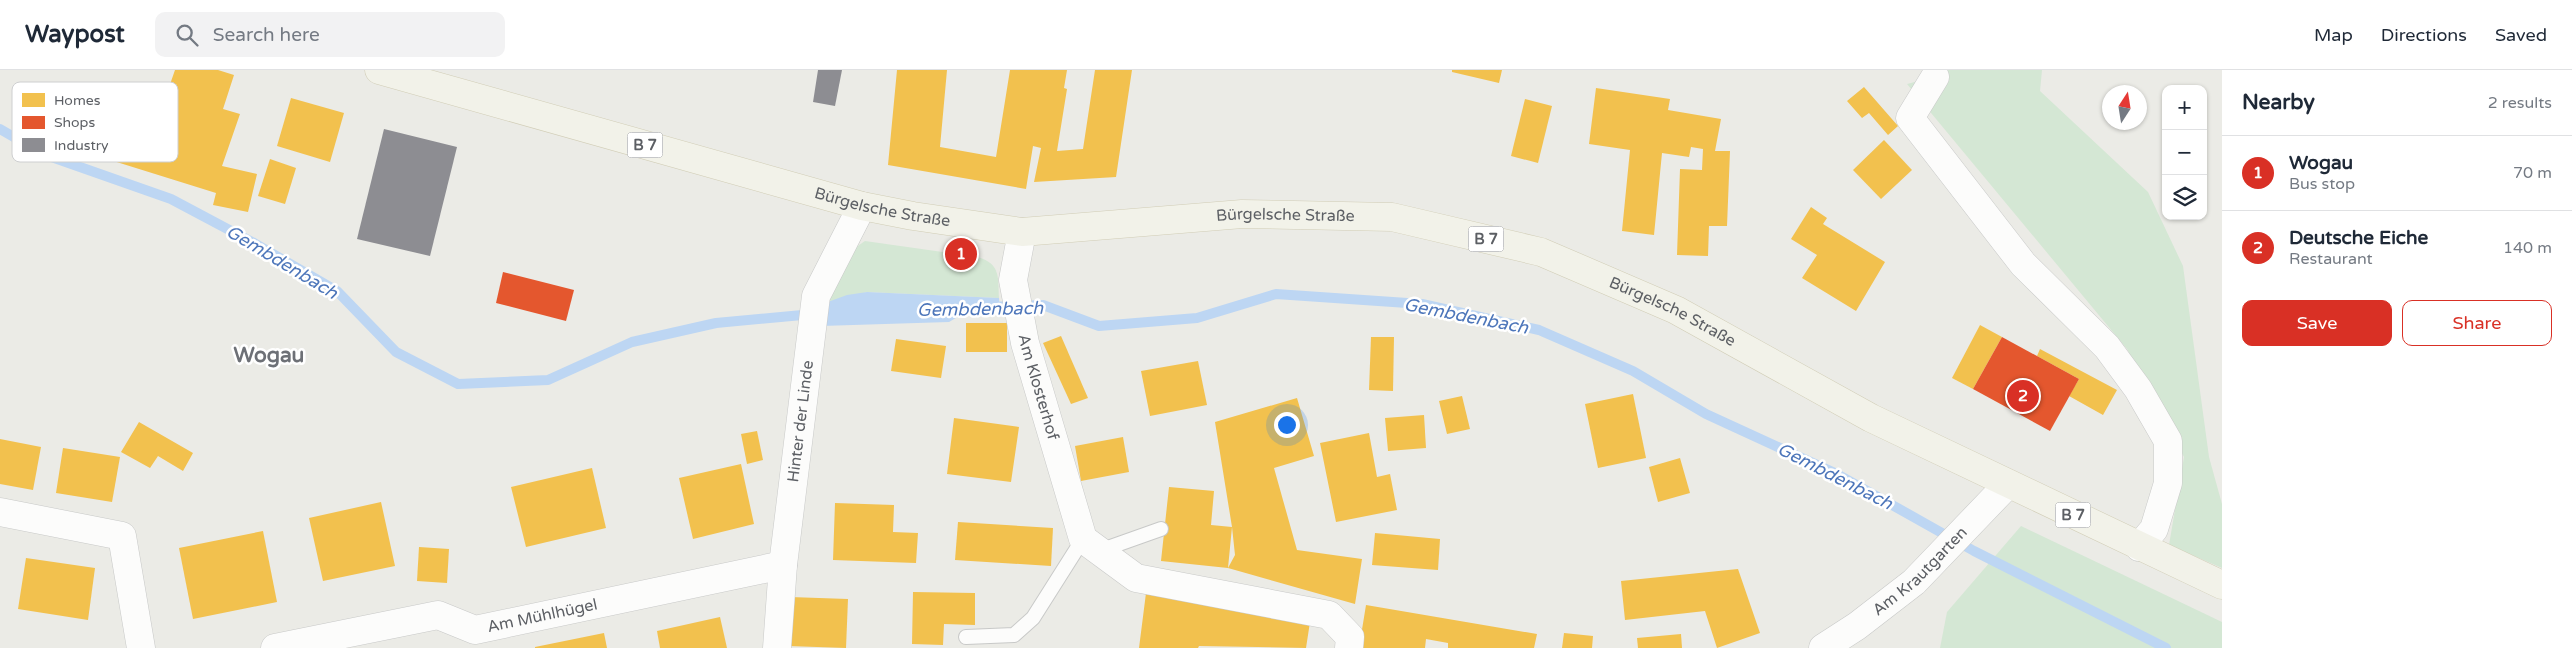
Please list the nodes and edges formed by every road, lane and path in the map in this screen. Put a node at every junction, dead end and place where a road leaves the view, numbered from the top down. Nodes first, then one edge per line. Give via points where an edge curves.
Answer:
1 (378, 70) edge
2 (1934, 77) dead end
3 (862, 206) junction
4 (1022, 232) junction
5 (2008, 484) junction
6 (0, 512) edge
7 (1162, 529) dead end
8 (1091, 545) junction
9 (2139, 546) junction
10 (783, 565) junction
11 (2222, 585) edge
12 (966, 636) dead end
13 (141, 648) edge
14 (275, 648) edge
15 (777, 648) edge
16 (1350, 648) edge
17 (1823, 648) edge

1 - 3 main road, Bürgelsche Straße / B 7
2 - 9 street via 1910,118 2023,264 2108,347 2138,389 2168,441 2168,483 2154,529
3 - 4 main road, Bürgelsche Straße / B 7
3 - 10 street, Hinter der Linde via 816,296
4 - 5 main road, Bürgelsche Straße / B 7 via 1242,214 1392,217 1541,252 1676,310 1871,418
4 - 8 street, Am Klosterhof via 1013,280 1025,343
5 - 9 main road, Bürgelsche Straße / B 7
5 - 17 street, Am Krautgarten via 1931,566 1857,626
6 - 13 street via 122,536
7 - 8 lane
8 - 12 lane via 1065,571 1033,618 1014,635
8 - 16 street via 1136,578 1329,615 1350,638
9 - 11 main road, B 7
10 - 14 street, Am Mühlhügel via 475,630 438,615
10 - 15 street, Hinter der Linde

